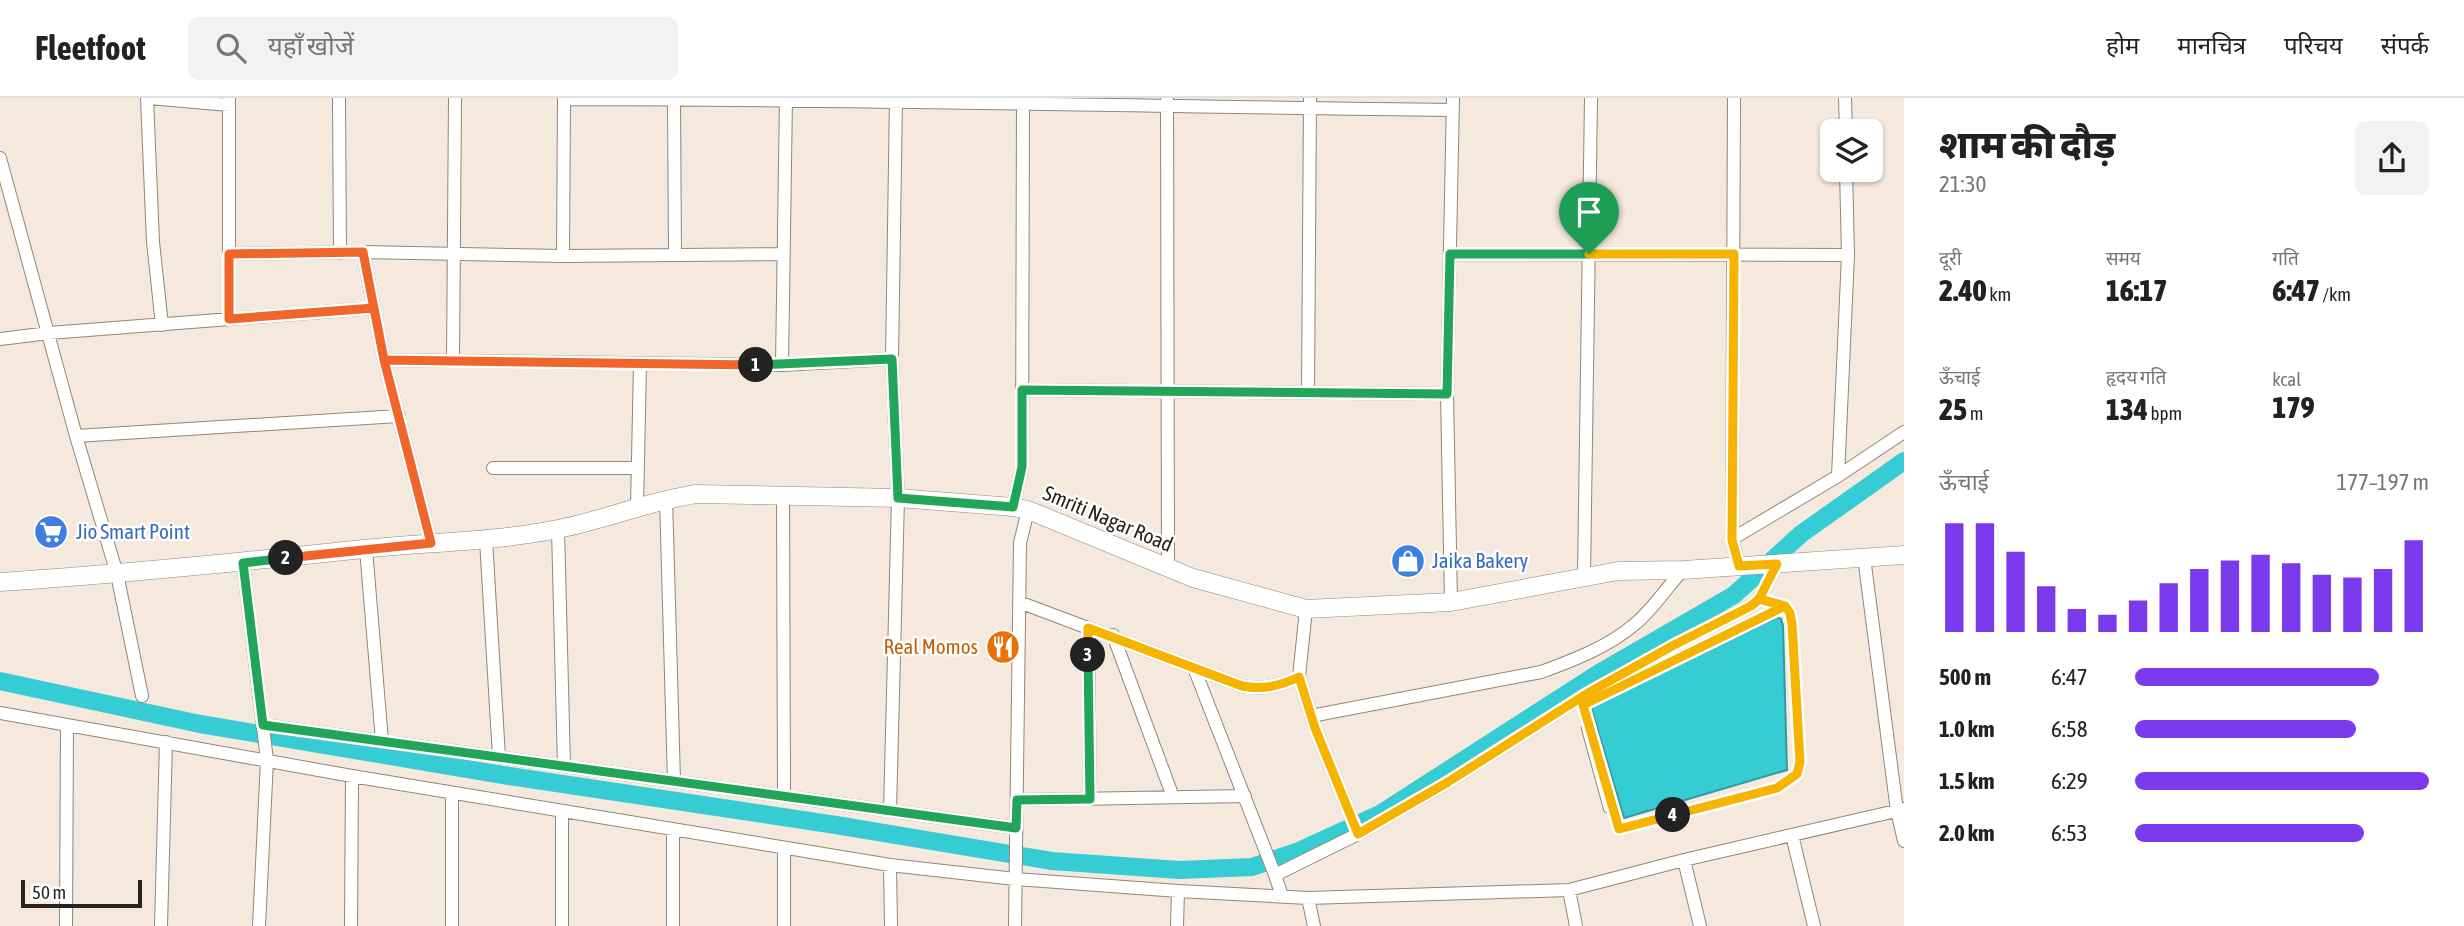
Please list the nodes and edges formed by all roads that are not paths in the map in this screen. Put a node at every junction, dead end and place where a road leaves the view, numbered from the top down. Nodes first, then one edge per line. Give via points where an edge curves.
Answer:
1 (148, 98) edge
2 (339, 98) edge
3 (455, 98) edge
4 (1591, 98) edge
5 (1734, 98) edge
6 (1845, 98) edge
7 (564, 99) edge
8 (674, 99) edge
9 (786, 99) edge
10 (896, 99) edge
11 (229, 102) edge
12 (1023, 102) edge
13 (1167, 102) edge
14 (1310, 103) edge
15 (1453, 104) edge
16 (1846, 119) edge
17 (0, 158) edge
18 (1846, 182) edge
19 (363, 252) junction
20 (340, 253) junction
21 (229, 254) junction
22 (453, 254) junction
23 (784, 254) junction
24 (1450, 254) junction
25 (1589, 254) junction
26 (1734, 254) junction
27 (675, 255) junction
28 (1848, 255) junction
29 (563, 256) junction
30 (374, 308) junction
31 (229, 319) junction
32 (162, 325) junction
33 (49, 333) junction
34 (0, 339) edge
35 (892, 359) junction
36 (384, 360) junction
37 (453, 361) junction
38 (639, 363) junction
39 (782, 365) junction
40 (1022, 390) junction
41 (1167, 391) junction
42 (1308, 393) junction
43 (1447, 394) junction
44 (399, 416) junction
45 (1904, 432) edge
46 (76, 436) junction
47 (493, 468) dead end
48 (638, 468) junction
49 (1838, 476) junction
50 (783, 494) junction
51 (666, 498) junction
52 (898, 498) junction
53 (637, 507) junction
54 (1021, 508) junction
55 (558, 529) junction
56 (486, 540) junction
57 (1732, 540) junction
58 (431, 543) junction
59 (366, 548) junction
60 (1904, 555) edge
61 (1864, 556) junction
62 (243, 563) junction
63 (1777, 564) junction
64 (1739, 566) junction
65 (1168, 569) junction
66 (1683, 570) junction
67 (117, 574) junction
68 (1584, 576) junction
69 (0, 582) edge
70 (1759, 599) junction
71 (1019, 602) junction
72 (1451, 602) junction
73 (1785, 606) junction
74 (1306, 609) junction
75 (1088, 628) junction
76 (1113, 635) junction
77 (1194, 668) junction
78 (1299, 677) junction
79 (142, 696) dead end
80 (1577, 701) junction
81 (0, 713) edge
82 (1311, 716) junction
83 (67, 725) junction
84 (263, 725) junction
85 (382, 741) junction
86 (166, 742) junction
87 (499, 757) junction
88 (267, 760) junction
89 (564, 766) junction
90 (352, 776) junction
91 (674, 781) junction
92 (452, 793) junction
93 (784, 796) junction
94 (1245, 796) junction
95 (1173, 797) junction
96 (1090, 799) junction
97 (1017, 800) junction
98 (1607, 810) dead end
99 (1900, 810) edge
100 (890, 811) junction
101 (562, 812) junction
102 (1016, 828) junction
103 (673, 830) junction
104 (1358, 834) junction
105 (1792, 835) junction
106 (1904, 841) edge
107 (784, 849) junction
108 (1684, 860) junction
109 (890, 865) junction
110 (1275, 875) junction
111 (1015, 879) junction
112 (1569, 890) junction
113 (1178, 891) junction
114 (1282, 896) junction
115 (1308, 898) junction
116 (66, 926) edge
117 (161, 926) edge
118 (259, 926) edge
119 (351, 926) edge
120 (452, 926) edge
121 (562, 926) edge
122 (673, 926) edge
123 (784, 926) edge
124 (891, 926) edge
125 (1015, 926) edge
126 (1177, 926) edge
127 (1314, 926) edge
128 (1576, 926) edge
129 (1700, 926) edge
130 (1814, 926) edge

1 - 11 street
1 - 32 street via 153,242
2 - 20 street
3 - 22 street
4 - 25 street
5 - 26 street
6 - 16 street
7 - 8 street
7 - 29 street
8 - 9 street
8 - 27 street
9 - 10 street
9 - 23 street
10 - 12 street
10 - 35 street
11 - 21 street
12 - 13 street
12 - 40 street
13 - 14 street
13 - 41 street
14 - 15 street
14 - 42 street
15 - 24 street
17 - 33 street
18 - 28 street
19 - 20 street
19 - 22 street
19 - 30 street
20 - 21 street
21 - 31 street
22 - 29 street
22 - 37 street
23 - 27 street
23 - 39 street
24 - 25 street
24 - 43 street
25 - 26 street
25 - 68 street
26 - 28 street
26 - 57 street
27 - 29 street
28 - 49 street
30 - 31 street
30 - 36 street
31 - 32 street
32 - 33 street
33 - 34 street
33 - 46 street
35 - 39 street
35 - 52 street
36 - 37 street
36 - 44 street
37 - 38 street
38 - 39 street
38 - 48 street
40 - 41 street
40 - 54 street
41 - 42 street
41 - 65 street
42 - 43 street
43 - 72 street
44 - 46 street
44 - 58 street
45 - 49 street
46 - 67 street
47 - 48 street
48 - 53 street
49 - 57 street
50 - 51 main road, Smriti Nagar Road
50 - 52 main road, Smriti Nagar Road
50 - 93 street
51 - 53 main road, Smriti Nagar Road
51 - 91 street
52 - 54 main road, Smriti Nagar Road
52 - 100 street
53 - 55 main road, Smriti Nagar Road
54 - 65 main road, Smriti Nagar Road
54 - 71 street
55 - 56 main road, Smriti Nagar Road
55 - 89 street
56 - 58 main road, Smriti Nagar Road
56 - 87 street
57 - 64 street
58 - 59 main road, Smriti Nagar Road
59 - 62 main road, Smriti Nagar Road
59 - 85 street
60 - 61 main road, Smriti Nagar Road
61 - 63 main road, Smriti Nagar Road
61 - 99 street
62 - 67 main road, Smriti Nagar Road
62 - 84 street
63 - 64 main road, Smriti Nagar Road
63 - 70 street
64 - 66 main road, Smriti Nagar Road
65 - 74 main road, Smriti Nagar Road
66 - 68 main road, Smriti Nagar Road
66 - 82 street via 1635,624 1574,660 1541,672
67 - 69 main road, Smriti Nagar Road
67 - 79 street
68 - 72 main road, Smriti Nagar Road
70 - 73 street
70 - 80 street
71 - 75 street
71 - 97 street
72 - 74 main road, Smriti Nagar Road
73 - 73 street via 1792,624 1797,774 1777,788 1619,829 1583,705
74 - 78 street
75 - 76 street
75 - 96 street
76 - 77 street
76 - 95 street
77 - 78 street via 1259,689
77 - 94 street
78 - 82 street
80 - 98 lane
80 - 104 street
81 - 83 street
82 - 104 street
83 - 86 street
83 - 116 street
84 - 85 street
84 - 88 street
85 - 87 street
86 - 88 street
86 - 117 street
87 - 89 street
88 - 90 street
88 - 118 street
89 - 91 street
90 - 92 street
90 - 119 street
91 - 93 street
92 - 101 street
92 - 120 street
93 - 100 street
94 - 95 street
94 - 110 street
95 - 96 street
96 - 97 street
97 - 102 street
99 - 105 street
99 - 106 street
100 - 102 street
101 - 103 street
101 - 121 street
102 - 111 street
103 - 107 street
103 - 122 street
104 - 110 street
105 - 108 street
105 - 130 street
107 - 109 street
107 - 123 street
108 - 112 street
108 - 129 street
109 - 111 street
109 - 124 street
110 - 114 street
111 - 113 street
111 - 125 street
112 - 115 street
112 - 128 street
113 - 114 street
113 - 126 street
114 - 115 street
115 - 127 street

